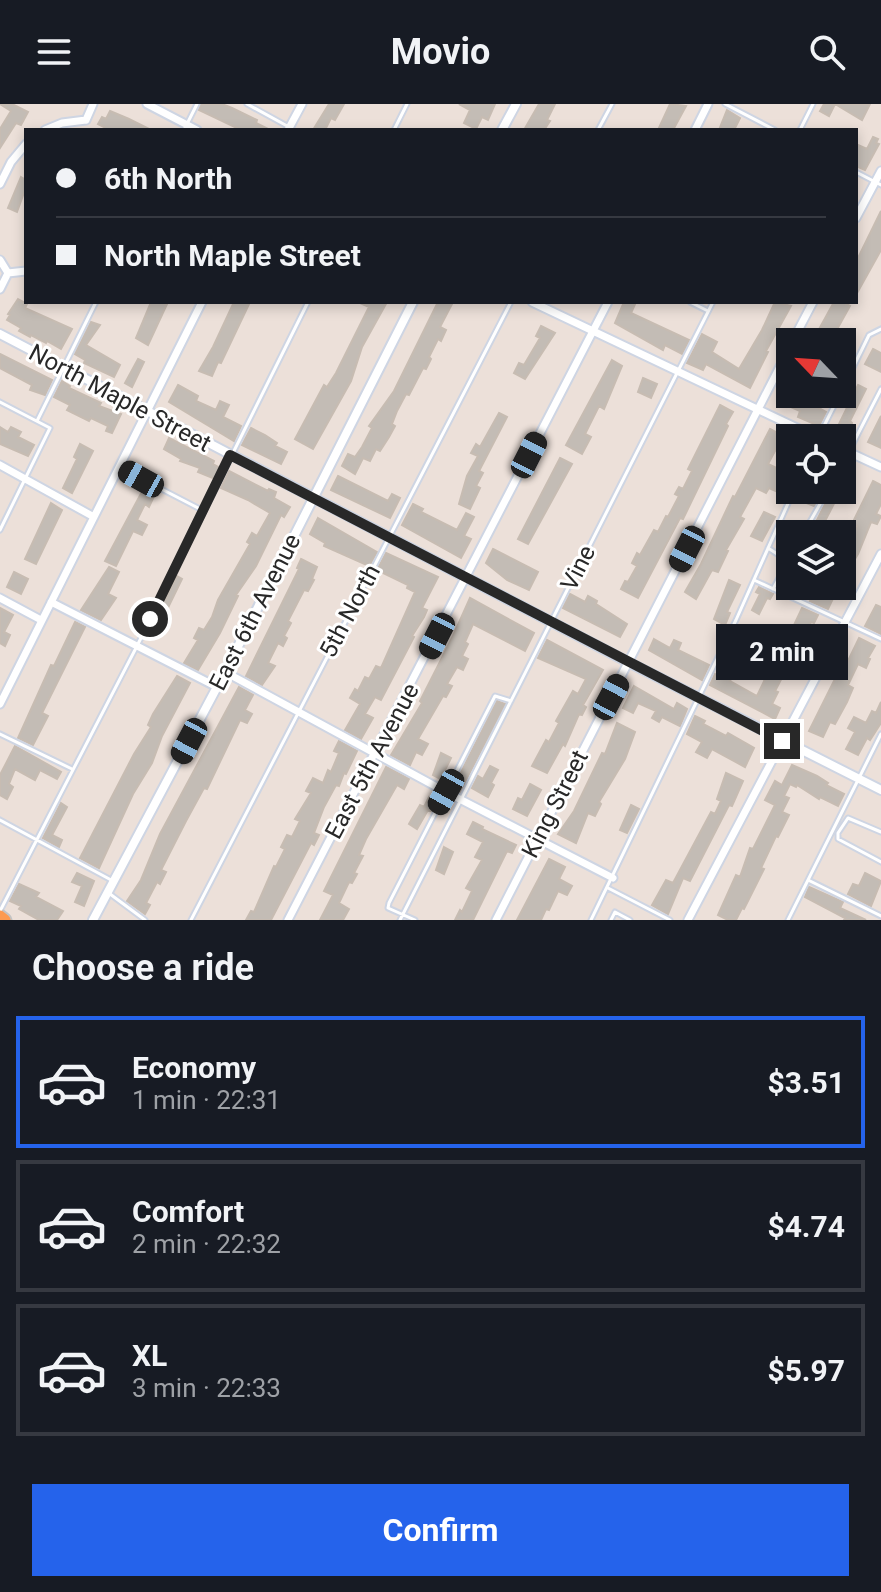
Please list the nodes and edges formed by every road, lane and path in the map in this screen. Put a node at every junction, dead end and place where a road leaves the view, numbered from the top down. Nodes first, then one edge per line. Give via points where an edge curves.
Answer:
1 (93, 104) edge
2 (147, 104) edge
3 (197, 104) edge
4 (247, 104) edge
5 (302, 104) edge
6 (407, 104) edge
7 (516, 104) edge
8 (612, 104) edge
9 (708, 104) edge
10 (725, 104) edge
11 (813, 104) edge
12 (86, 120) junction
13 (185, 127) edge
14 (50, 128) edge
15 (91, 128) edge
16 (289, 128) edge
17 (395, 128) edge
18 (503, 128) edge
19 (599, 128) edge
20 (696, 128) edge
21 (771, 128) edge
22 (801, 128) edge
23 (24, 146) edge
24 (881, 171) edge
25 (858, 173) edge
26 (878, 183) edge
27 (0, 184) edge
28 (858, 215) edge
29 (0, 260) edge
30 (24, 271) edge
31 (8, 273) junction
32 (0, 289) edge
33 (95, 304) edge
34 (201, 304) edge
35 (307, 304) edge
36 (412, 304) edge
37 (510, 304) edge
38 (536, 304) edge
39 (607, 304) edge
40 (694, 304) edge
41 (712, 304) edge
42 (812, 304) edge
43 (708, 311) junction
44 (799, 328) edge
45 (881, 329) edge
46 (592, 332) junction
47 (0, 334) edge
48 (856, 361) edge
49 (64, 368) junction
50 (678, 371) junction
51 (776, 374) edge
52 (881, 389) edge
53 (0, 402) edge
54 (758, 409) junction
55 (147, 411) junction
56 (37, 421) junction
57 (789, 424) edge
58 (856, 431) edge
59 (230, 455) junction
60 (856, 455) edge
61 (0, 465) edge
62 (119, 467) junction
63 (881, 467) edge
64 (25, 479) junction
65 (312, 498) junction
66 (788, 504) edge
67 (202, 510) junction
68 (94, 517) junction
69 (0, 530) edge
70 (389, 536) junction
71 (768, 548) junction
72 (776, 553) edge
73 (881, 554) edge
74 (467, 576) junction
75 (754, 580) junction
76 (776, 584) edge
77 (773, 589) junction
78 (0, 598) edge
79 (51, 602) junction
80 (41, 620) junction
81 (550, 620) junction
82 (845, 622) junction
83 (881, 639) edge
84 (137, 646) junction
85 (628, 662) junction
86 (225, 672) junction
87 (217, 687) junction
88 (700, 697) junction
89 (511, 701) junction
90 (0, 704) edge
91 (297, 713) junction
92 (0, 734) edge
93 (881, 734) edge
94 (782, 741) junction
95 (376, 753) junction
96 (73, 770) junction
97 (859, 779) junction
98 (881, 790) edge
99 (446, 792) junction
100 (460, 799) junction
101 (0, 820) edge
102 (881, 832) edge
103 (537, 838) junction
104 (37, 840) junction
105 (881, 862) edge
106 (613, 878) junction
107 (808, 880) junction
108 (113, 881) junction
109 (608, 888) junction
110 (107, 891) junction
111 (403, 914) junction
112 (881, 916) edge
113 (1, 917) edge
114 (93, 920) edge
115 (145, 920) edge
116 (191, 920) edge
117 (288, 920) edge
118 (400, 920) edge
119 (415, 920) edge
120 (496, 920) edge
121 (591, 920) edge
122 (611, 920) edge
123 (630, 920) edge
124 (670, 920) edge
125 (688, 920) edge
126 (788, 920) edge

1 - 12 street
2 - 13 street
3 - 13 lane
4 - 16 lane
5 - 16 street
6 - 17 lane
7 - 18 street
8 - 19 lane
9 - 20 street
10 - 21 lane
11 - 22 lane
12 - 14 street
12 - 15 street
23 - 27 street
24 - 26 street
25 - 26 lane
26 - 28 street
29 - 31 street
30 - 31 street
31 - 32 street
33 - 49 lane
34 - 55 street
35 - 59 lane
36 - 65 street, East 6th Avenue
37 - 70 lane, 5th North
38 - 46 street
39 - 46 street, East 5th Avenue
40 - 43 lane
41 - 43 lane, Vine
42 - 44 street, King Street
43 - 50 lane, Vine
45 - 48 lane via 869,335
46 - 50 street
46 - 74 street, East 5th Avenue
47 - 49 street, North Maple Street
49 - 55 street, North Maple Street
49 - 56 lane
50 - 54 street
50 - 81 lane, Vine
51 - 54 street, King Street
52 - 58 lane
53 - 56 lane
54 - 57 street
54 - 85 street, King Street
55 - 59 street, North Maple Street
55 - 62 street
56 - 64 lane via 50,428
59 - 65 street, North Maple Street
59 - 67 lane
60 - 63 street
61 - 64 street
62 - 67 lane
62 - 68 street
64 - 68 street
64 - 69 lane
65 - 70 street, North Maple Street
65 - 86 street, East 6th Avenue
66 - 71 lane
67 - 84 lane
68 - 79 street
70 - 74 street, North Maple Street
70 - 91 lane, 5th North
71 - 72 lane
71 - 75 lane
73 - 82 street
74 - 81 street, North Maple Street
74 - 95 street, East 5th Avenue
75 - 77 lane
75 - 88 lane
76 - 77 lane
77 - 82 lane
78 - 80 street
79 - 80 street
79 - 84 street
80 - 90 street
81 - 85 street, North Maple Street
81 - 89 lane, Vine
82 - 83 lane
82 - 94 street
84 - 87 street
84 - 96 lane
85 - 88 street, North Maple Street
85 - 103 street, King Street
86 - 87 street, East 6th Avenue
86 - 91 street
87 - 108 street, East 6th Avenue
88 - 94 street, North Maple Street
88 - 106 lane
89 - 99 lane via 495,696
89 - 100 lane, Vine
91 - 95 street
91 - 116 lane, 5th North
92 - 96 lane
93 - 97 lane
94 - 97 street, North Maple Street
94 - 125 street
95 - 99 street
95 - 117 street, East 5th Avenue
96 - 104 lane
97 - 98 street, North Maple Street
97 - 107 lane
99 - 100 street
99 - 111 lane via 388,908
100 - 103 street
100 - 111 lane, Vine
101 - 104 lane
102 - 105 lane via 848,818 838,833 838,839
103 - 106 street
103 - 120 street, King Street
104 - 108 lane
104 - 113 lane
106 - 109 lane
107 - 112 lane
107 - 126 lane
108 - 110 street, East 6th Avenue
109 - 121 lane
109 - 124 lane
110 - 114 street, East 6th Avenue
110 - 115 lane
111 - 118 lane, Vine
111 - 119 lane
122 - 123 lane via 615,912

